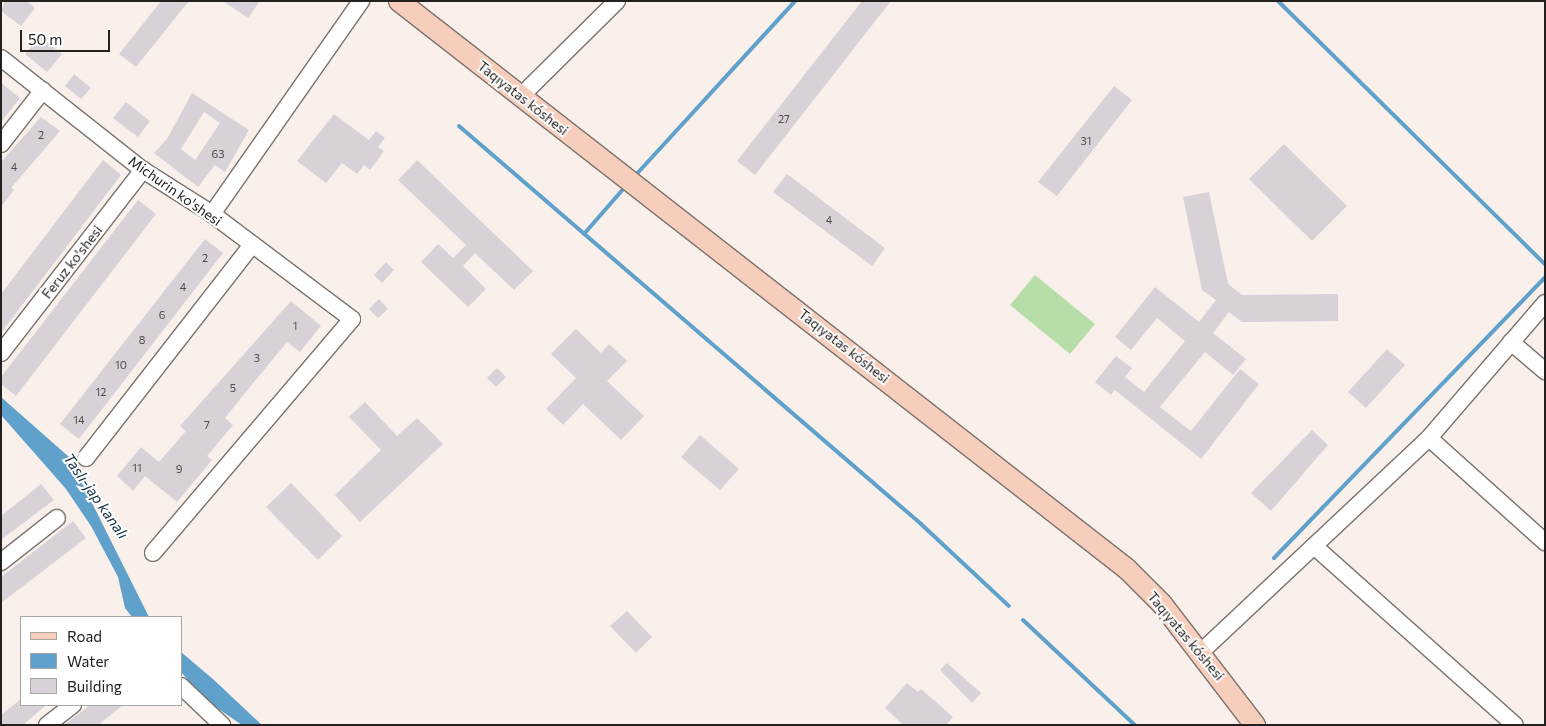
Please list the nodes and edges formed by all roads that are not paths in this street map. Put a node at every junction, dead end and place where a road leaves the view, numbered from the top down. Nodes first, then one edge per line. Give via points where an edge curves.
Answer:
1 (362, 1) edge
2 (616, 1) edge
3 (400, 2) edge
4 (1, 58) edge
5 (43, 90) junction
6 (521, 96) junction
7 (1, 144) edge
8 (143, 170) junction
9 (212, 214) junction
10 (252, 246) junction
11 (1545, 303) edge
12 (1511, 342) junction
13 (1, 353) edge
14 (1545, 371) edge
15 (1429, 438) junction
16 (86, 458) dead end
17 (57, 518) dead end
18 (1545, 542) edge
19 (1314, 546) junction
20 (153, 553) dead end
21 (1, 562) edge
22 (1201, 652) junction
23 (182, 687) edge
24 (72, 706) edge
25 (47, 725) edge
26 (222, 725) edge
27 (1256, 725) edge
28 (1515, 725) edge

1 - 9 street
2 - 6 street
3 - 6 main road, Taqıyatas kóshesi
4 - 5 street, Michurin ko'shesi
5 - 7 street
5 - 8 street, Michurin ko'shesi
6 - 22 main road, Taqıyatas kóshesi via 1127,569
8 - 9 street, Michurin ko'shesi
8 - 13 street, Feruz ko'shesi
9 - 10 street, Michurin ko'shesi
10 - 16 street
10 - 20 street, Michurin ko'shesi via 352,319
11 - 12 street
12 - 14 street
12 - 15 street
15 - 18 street
15 - 19 street
17 - 21 street
19 - 22 street
19 - 28 street
22 - 27 main road, Taqıyatas kóshesi
23 - 26 street
24 - 25 street

